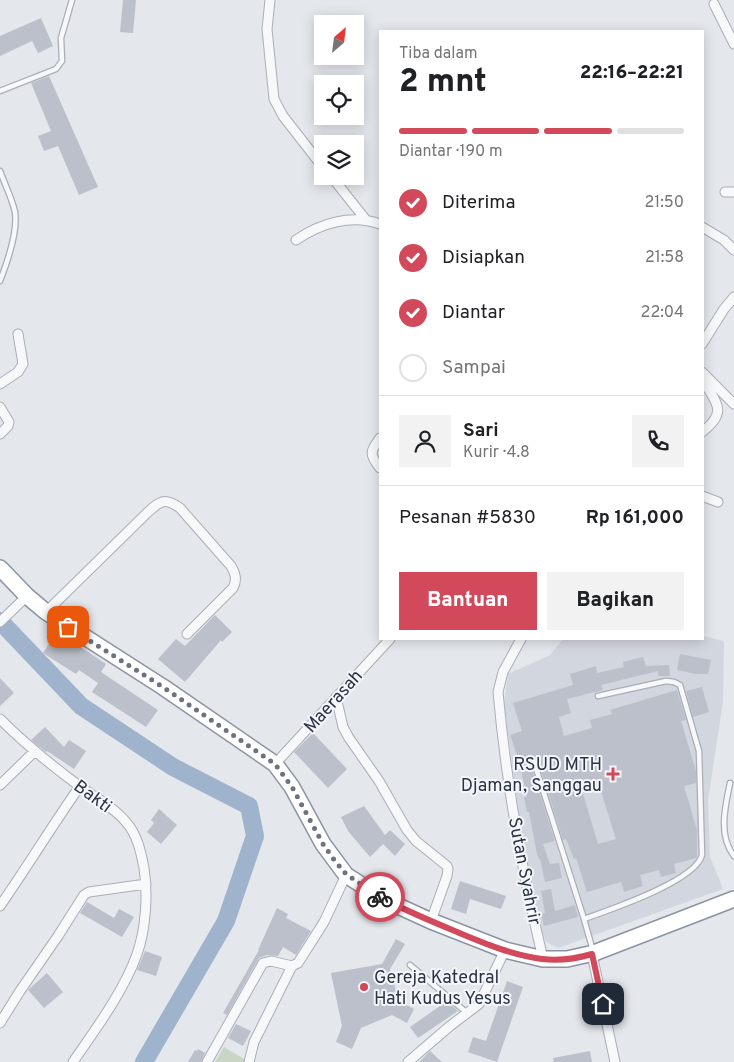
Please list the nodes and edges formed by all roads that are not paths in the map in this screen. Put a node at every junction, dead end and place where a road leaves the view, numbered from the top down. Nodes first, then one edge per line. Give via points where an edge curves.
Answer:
1 (72, 0) edge
2 (270, 0) edge
3 (714, 4) dead end
4 (734, 44) edge
5 (0, 91) edge
6 (314, 156) edge
7 (0, 171) edge
8 (338, 185) edge
9 (366, 220) junction
10 (379, 224) edge
11 (704, 228) edge
12 (296, 240) dead end
13 (734, 250) edge
14 (0, 282) edge
15 (734, 297) edge
16 (18, 334) dead end
17 (704, 341) edge
18 (704, 374) edge
19 (704, 382) edge
20 (0, 384) edge
21 (734, 404) edge
22 (0, 407) edge
23 (704, 430) edge
24 (0, 434) edge
25 (379, 440) edge
26 (379, 467) edge
27 (704, 497) edge
28 (718, 502) dead end
29 (0, 568) edge
30 (27, 596) junction
31 (46, 612) junction
32 (0, 622) edge
33 (187, 634) dead end
34 (389, 640) edge
35 (521, 640) edge
36 (336, 696) junction
37 (598, 696) dead end
38 (0, 719) edge
39 (35, 751) junction
40 (534, 762) dead end
41 (275, 764) junction
42 (0, 784) edge
43 (730, 784) dead end
44 (80, 786) junction
45 (734, 856) edge
46 (346, 874) junction
47 (146, 884) junction
48 (734, 899) edge
49 (0, 906) edge
50 (584, 919) junction
51 (431, 921) junction
52 (505, 950) junction
53 (593, 954) junction
54 (543, 959) junction
55 (410, 965) dead end
56 (292, 966) junction
57 (466, 1012) junction
58 (0, 1023) edge
59 (73, 1062) edge
60 (207, 1062) edge
61 (249, 1062) edge
62 (408, 1062) edge
63 (615, 1062) edge

1 - 5 lane via 61,38 62,61 56,69
2 - 6 street via 267,29 274,99
3 - 4 street
7 - 14 lane via 12,202 15,226
8 - 9 street
9 - 10 street
9 - 12 street via 326,224
11 - 13 street
15 - 17 street
16 - 20 street via 23,364 18,372
18 - 21 street
19 - 23 street via 718,407 716,420
22 - 24 street via 9,422
25 - 26 street via 371,453
27 - 28 street
29 - 30 highway
30 - 31 highway
30 - 32 street
31 - 33 street via 156,504 171,502 180,508 236,575 233,588
31 - 41 highway
34 - 36 street, Maerasah
35 - 54 street, Sutan Syahrir via 503,672 498,692 519,847
36 - 41 street, Maerasah
36 - 51 street via 343,727 379,780 407,830 447,866 447,876
37 - 50 lane via 666,681 680,685 698,751 702,856 696,867 676,882
38 - 39 street, Bakti
39 - 42 street
39 - 44 street, Bakti
40 - 50 lane
41 - 46 highway via 292,787 323,844
43 - 45 lane via 724,814 725,838
44 - 47 street, Bakti via 130,827 137,840
44 - 49 street
46 - 51 highway via 385,900
46 - 56 street via 324,922 304,956
47 - 58 street via 84,895
47 - 59 street, Bakti via 137,954 106,1013
48 - 53 highway
50 - 53 lane
51 - 52 highway
52 - 54 highway
52 - 57 street via 479,1004
53 - 54 highway
53 - 63 street
55 - 57 lane
56 - 60 street via 271,960 263,963
56 - 61 street via 254,1042
57 - 62 street

